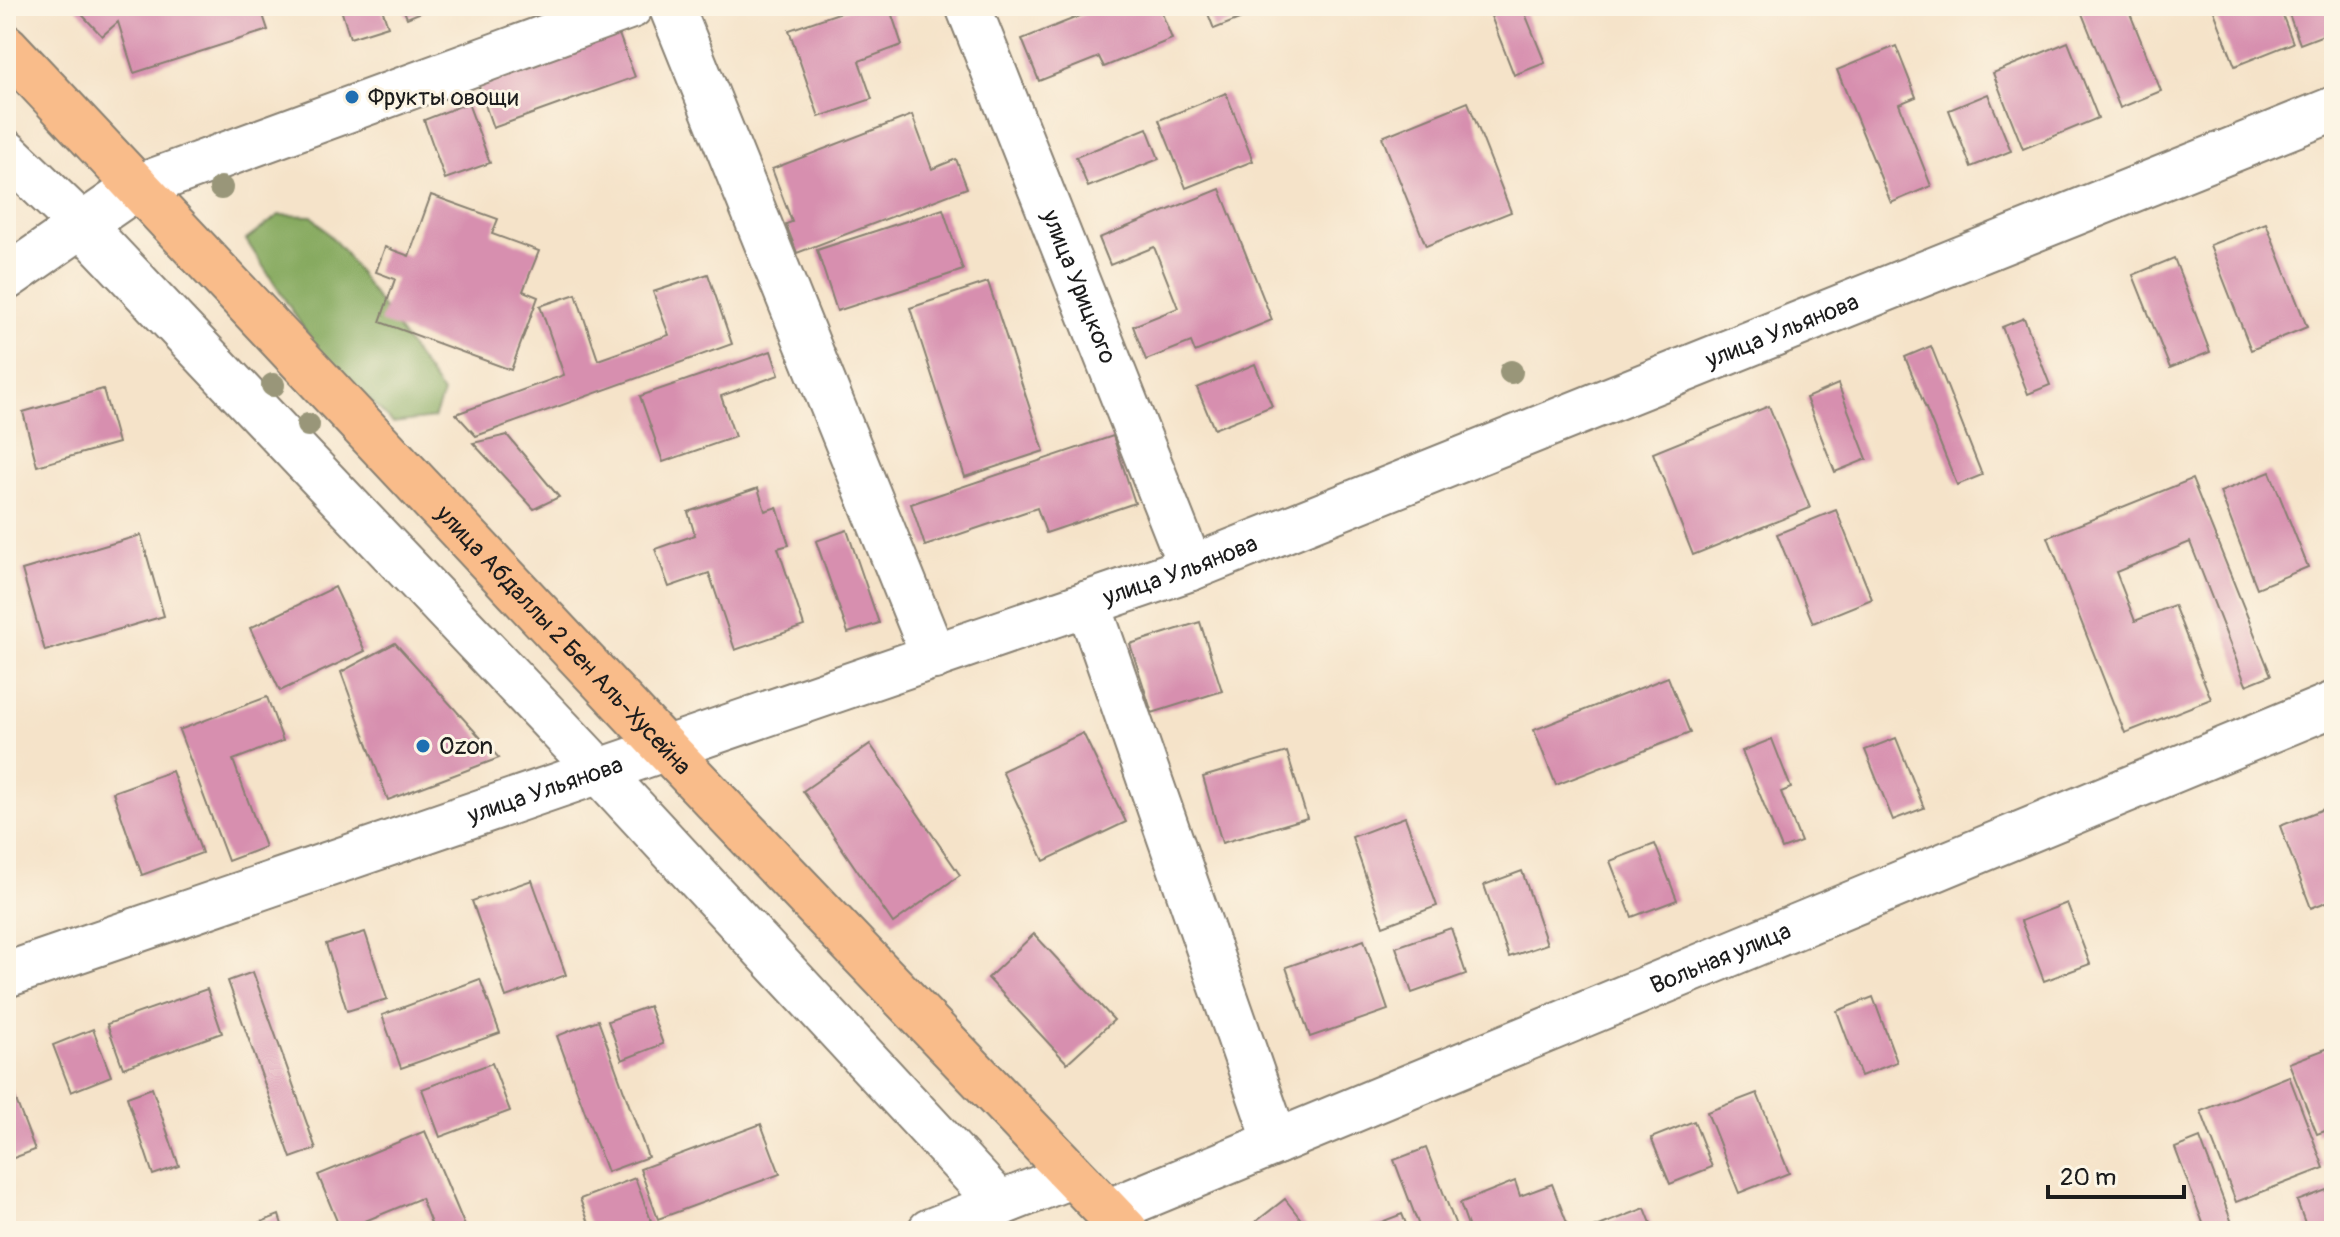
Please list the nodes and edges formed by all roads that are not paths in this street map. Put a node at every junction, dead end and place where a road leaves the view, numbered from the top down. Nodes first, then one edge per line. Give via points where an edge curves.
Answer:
1 (631, 6) edge
2 (671, 6) edge
3 (968, 6) edge
4 (6, 47) edge
5 (2334, 109) edge
6 (6, 152) edge
7 (137, 187) junction
8 (82, 225) junction
9 (6, 278) edge
10 (1191, 568) junction
11 (1088, 603) junction
12 (934, 657) junction
13 (2334, 704) edge
14 (667, 750) junction
15 (600, 772) junction
16 (6, 975) edge
17 (1276, 1142) junction
18 (1071, 1176) junction
19 (1000, 1204) junction
20 (1116, 1222) edge
21 (930, 1231) edge

1 - 7 street
2 - 12 street
3 - 10 street, улица Урицкого
4 - 7 main road, улица Абдаллы 2 Бен Аль-Хусейна
5 - 10 street, улица Ульянова
6 - 8 street
7 - 8 street
7 - 14 main road, улица Абдаллы 2 Бен Аль-Хусейна
8 - 9 street
8 - 15 street
10 - 11 street, улица Ульянова
11 - 12 street, улица Ульянова
11 - 17 street
12 - 14 street, улица Ульянова
13 - 17 street, Вольная улица
14 - 15 street, улица Ульянова
14 - 18 main road, улица Абдаллы 2 Бен Аль-Хусейна
15 - 16 street, улица Ульянова
15 - 19 street
17 - 20 street, Вольная улица
18 - 19 street
18 - 20 main road, улица Абдаллы 2 Бен Аль-Хусейна
19 - 21 street

